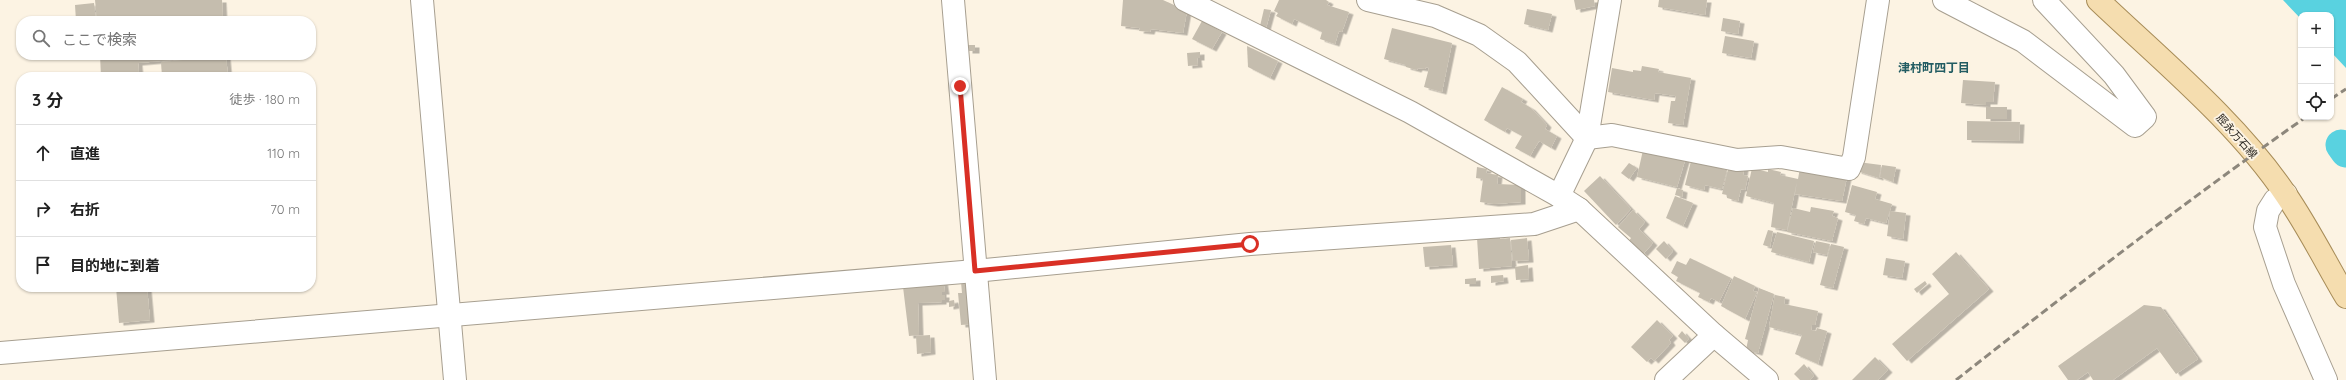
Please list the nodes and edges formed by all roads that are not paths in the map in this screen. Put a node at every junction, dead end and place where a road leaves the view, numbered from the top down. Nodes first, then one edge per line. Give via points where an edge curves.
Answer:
1 (422, 0) edge
2 (953, 0) edge
3 (1185, 0) edge
4 (1368, 0) edge
5 (1610, 0) edge
6 (1878, 0) edge
7 (1944, 0) edge
8 (2044, 0) edge
9 (2098, 0) edge
10 (1587, 138) junction
11 (2286, 194) junction
12 (1560, 196) junction
13 (1578, 209) junction
14 (975, 271) junction
15 (2346, 297) edge
16 (449, 315) junction
17 (1714, 335) junction
18 (0, 353) edge
19 (455, 380) edge
20 (985, 380) edge
21 (1666, 380) edge
22 (1767, 380) edge
23 (2326, 380) edge

1 - 16 street
2 - 14 street
3 - 12 street via 1410,112
4 - 10 street via 1435,16 1479,35 1517,62
5 - 10 street
6 - 10 street via 1854,156 1849,169 1781,157 1737,160 1612,135
7 - 8 street via 2023,41 2135,126 2145,117 2114,76
9 - 11 main road, 脛永万石線 via 2204,100 2256,156
10 - 12 street
11 - 15 main road, 脛永万石線
11 - 23 street via 2275,200 2268,211 2265,227 2284,284
12 - 13 street
13 - 14 street via 1534,224 1250,244
13 - 17 street
14 - 16 street
14 - 20 street
16 - 18 street
16 - 19 street
17 - 21 street
17 - 22 street

